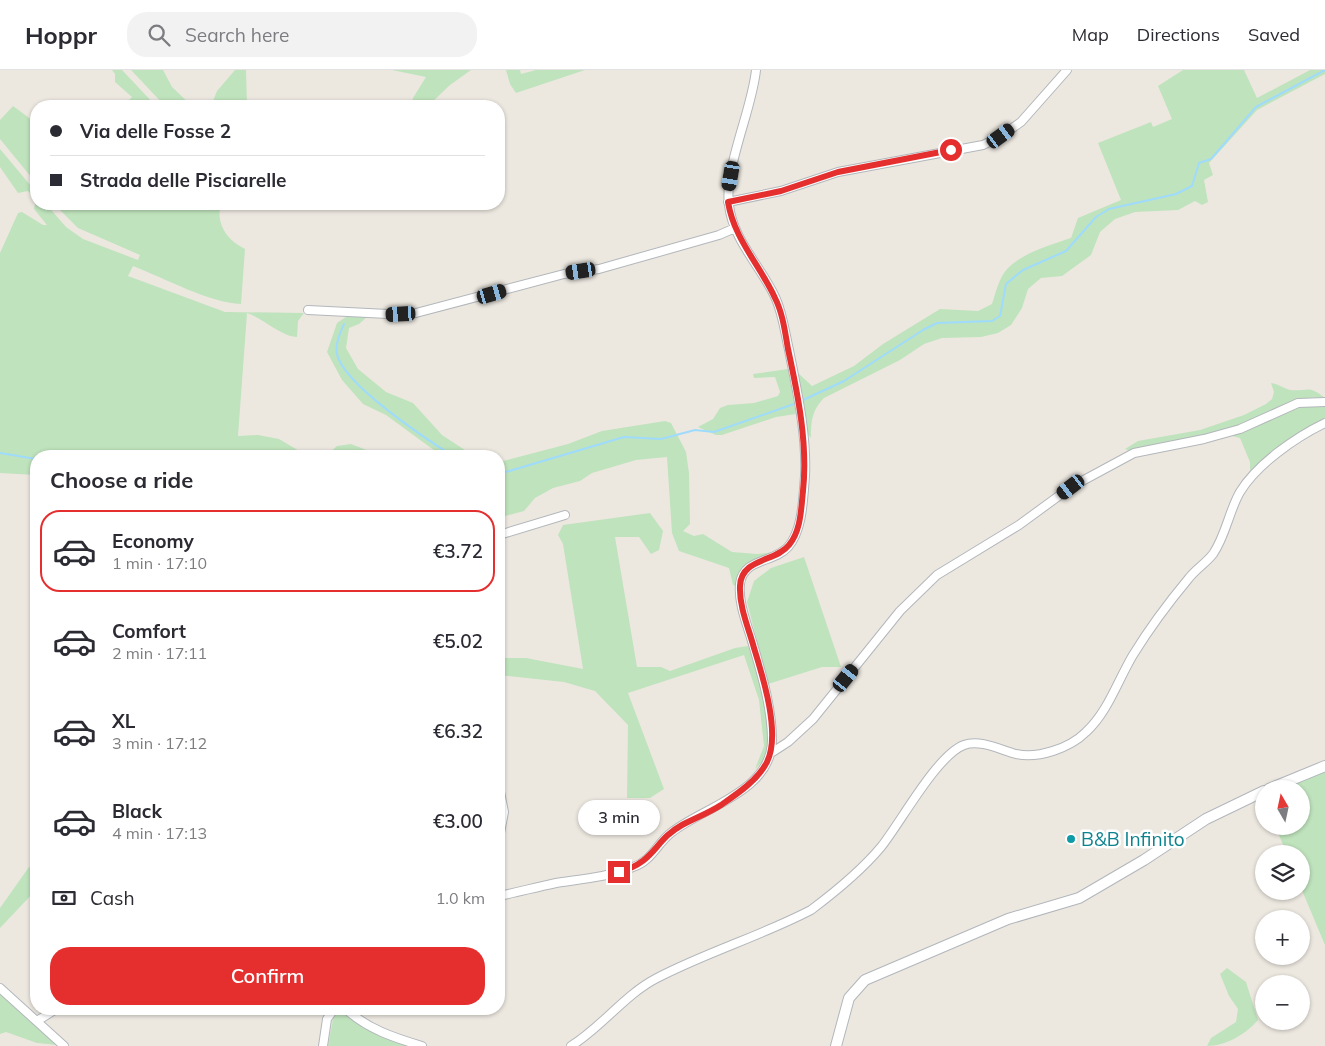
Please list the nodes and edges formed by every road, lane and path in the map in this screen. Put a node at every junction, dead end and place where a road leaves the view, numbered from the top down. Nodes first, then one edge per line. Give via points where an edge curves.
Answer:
1 (756, 70) edge
2 (1067, 70) edge
3 (728, 202) junction
4 (735, 228) junction
5 (308, 310) dead end
6 (1325, 402) edge
7 (1325, 423) edge
8 (564, 515) dead end
9 (505, 533) edge
10 (771, 753) junction
11 (1325, 766) edge
12 (1291, 780) edge
13 (1255, 795) edge
14 (505, 895) edge
15 (0, 988) edge
16 (30, 1015) edge
17 (30, 1015) edge
18 (46, 1015) edge
19 (329, 1015) edge
20 (354, 1015) edge
21 (37, 1021) junction
22 (64, 1046) edge
23 (323, 1046) edge
24 (422, 1046) edge
25 (570, 1046) edge
26 (836, 1046) edge

1 - 3 street
2 - 3 street via 1021,122 983,145 838,172 781,191
3 - 4 street
4 - 5 street via 599,269 564,274 416,313
4 - 10 street via 776,301 802,424 805,476 795,536 783,552 752,565 740,581 742,605 770,714
6 - 10 street via 1298,402 1240,429 1134,453 1071,487 1019,525 937,575 900,611 813,719
7 - 25 street via 1297,438 1248,481 1213,553 1178,591 1133,654 1096,722 1085,734 1072,743 1033,755 982,744 964,745 935,771 880,848 832,894 811,910 657,978
8 - 9 street
10 - 14 street via 758,776 720,806 674,830 636,867
11 - 12 main road
13 - 26 main road via 1206,819 1079,898 1000,922 864,980 849,998
15 - 16 street
17 - 21 street
18 - 21 street
19 - 23 street
20 - 24 street via 378,1030
21 - 22 street

